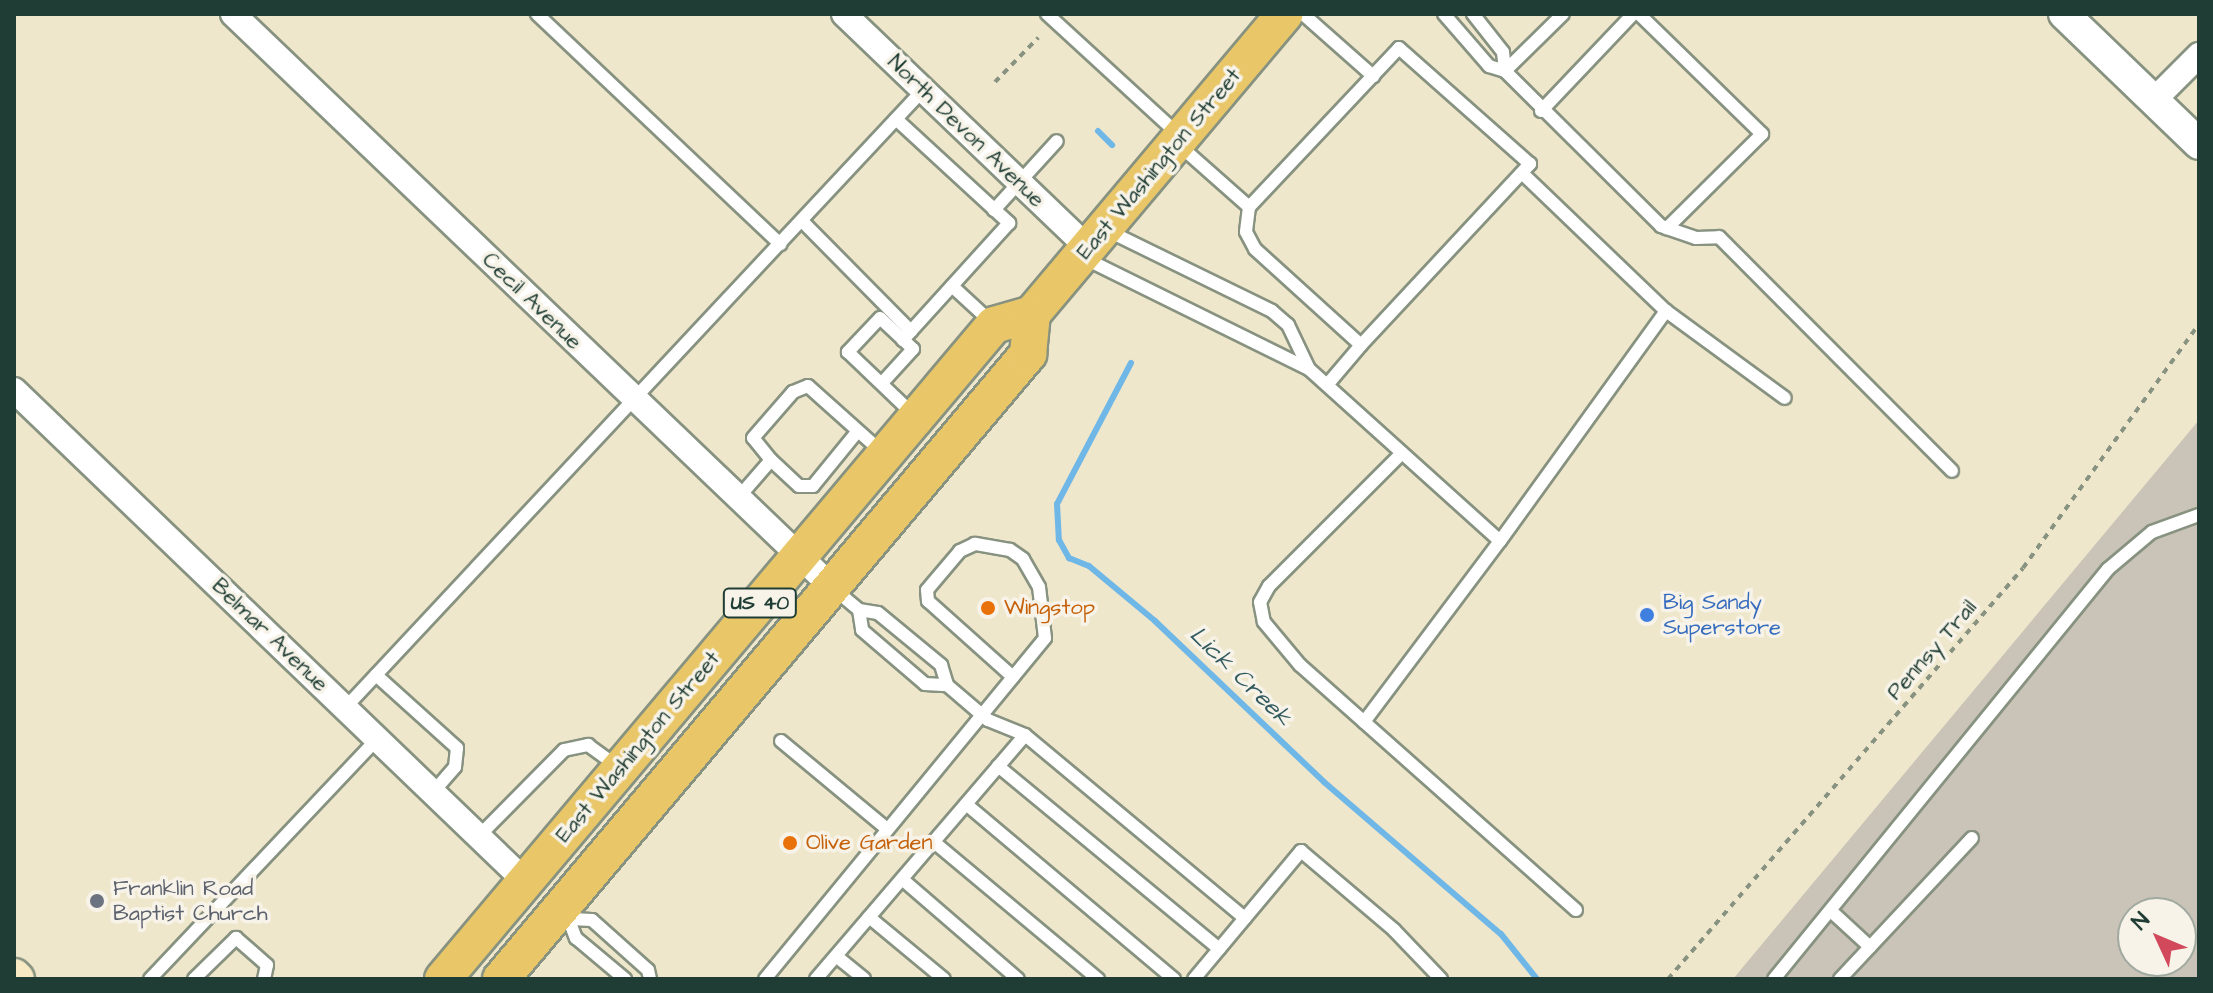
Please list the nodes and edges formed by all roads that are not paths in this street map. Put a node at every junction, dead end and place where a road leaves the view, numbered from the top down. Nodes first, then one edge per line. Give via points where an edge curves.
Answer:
1 (233, 14) edge
2 (537, 14) edge
3 (844, 14) edge
4 (1047, 14) edge
5 (1285, 14) edge
6 (1303, 14) edge
7 (1444, 14) edge
8 (1473, 14) edge
9 (1563, 14) edge
10 (1633, 14) edge
11 (1639, 14) edge
12 (2064, 14) edge
13 (2199, 55) edge
14 (1505, 71) junction
15 (1373, 76) junction
16 (923, 90) junction
17 (2154, 100) junction
18 (1541, 111) junction
19 (896, 119) junction
20 (1179, 140) junction
21 (1057, 141) dead end
22 (2199, 144) edge
23 (1522, 173) junction
24 (1019, 181) junction
25 (1249, 207) junction
26 (994, 210) junction
27 (802, 221) junction
28 (1667, 228) junction
29 (780, 244) junction
30 (1091, 244) junction
31 (952, 286) junction
32 (1666, 311) junction
33 (1032, 314) junction
34 (994, 325) junction
35 (907, 336) junction
36 (1361, 345) junction
37 (1309, 369) junction
38 (882, 383) junction
39 (1327, 385) junction
40 (14, 390) edge
41 (1785, 398) dead end
42 (635, 399) junction
43 (917, 417) junction
44 (857, 432) junction
45 (1402, 453) junction
46 (885, 455) junction
47 (771, 460) junction
48 (1952, 471) dead end
49 (738, 498) junction
50 (2199, 515) edge
51 (1500, 541) junction
52 (799, 557) junction
53 (845, 598) junction
54 (376, 675) junction
55 (1013, 677) junction
56 (947, 685) junction
57 (346, 707) junction
58 (981, 714) junction
59 (1364, 722) junction
60 (1025, 735) junction
61 (378, 738) junction
62 (781, 741) dead end
63 (998, 766) junction
64 (620, 768) junction
65 (433, 792) junction
66 (966, 804) junction
67 (887, 829) junction
68 (479, 836) junction
69 (1972, 838) dead end
70 (934, 842) junction
71 (902, 879) junction
72 (525, 881) junction
73 (1576, 910) dead end
74 (1831, 911) junction
75 (566, 914) junction
76 (869, 917) junction
77 (1245, 918) junction
78 (1870, 947) junction
79 (1219, 949) junction
80 (836, 956) junction
81 (150, 979) edge
82 (194, 979) edge
83 (264, 979) edge
84 (443, 979) edge
85 (501, 979) edge
86 (625, 979) edge
87 (650, 979) edge
88 (765, 979) edge
89 (816, 979) edge
90 (864, 979) edge
91 (944, 979) edge
92 (1018, 979) edge
93 (1098, 979) edge
94 (1174, 979) edge
95 (1194, 979) edge
96 (1441, 979) edge
97 (1774, 979) edge
98 (1840, 979) edge

1 - 42 street, Cecil Avenue
2 - 29 lane
3 - 16 street, North Devon Avenue
4 - 20 lane
5 - 20 main road, East Washington Street
6 - 15 lane
7 - 14 lane via 1489,66
8 - 14 lane via 1503,52
9 - 14 lane
10 - 18 lane
11 - 28 lane via 1762,134
12 - 17 street
13 - 17 street
14 - 18 lane
15 - 23 lane via 1399,48 1530,164
15 - 25 lane
16 - 19 lane
16 - 24 street, North Devon Avenue
17 - 22 street
18 - 28 lane
19 - 26 lane
19 - 27 lane
20 - 25 lane
20 - 30 main road, East Washington Street
21 - 24 lane
23 - 32 lane
23 - 36 lane
24 - 26 lane
24 - 30 street, North Devon Avenue
25 - 36 lane via 1246,232 1255,249
26 - 31 lane via 1009,223
27 - 29 lane
27 - 35 lane
28 - 48 lane via 1696,238 1719,237
29 - 42 lane
30 - 33 main road, East Washington Street
30 - 37 lane
30 - 37 lane via 1272,311 1288,325
31 - 34 lane
31 - 35 lane
32 - 41 lane
32 - 51 lane
33 - 34 main road
33 - 53 main road, East Washington Street / US 40 via 1028,354
34 - 43 main road, East Washington Street / US 40
35 - 38 lane via 913,349
35 - 38 lane via 880,318 848,352
36 - 39 lane
37 - 39 lane
38 - 43 lane
39 - 45 lane
40 - 57 street, Belmar Avenue
42 - 49 street, Cecil Avenue
42 - 54 lane
43 - 46 main road, East Washington Street / US 40
44 - 46 lane
44 - 47 lane via 806,489
44 - 47 lane via 808,386 801,387 753,438
45 - 51 lane
45 - 59 lane via 1269,586 1260,602 1264,622 1300,665
46 - 52 main road, East Washington Street / US 40
47 - 49 lane
49 - 52 street, Cecil Avenue
50 - 74 lane via 2152,532 2108,569
51 - 59 lane
52 - 53 street, Cecil Avenue
52 - 64 main road, East Washington Street / US 40
53 - 56 lane via 878,613 941,665
53 - 56 lane via 862,630 914,675 925,684
53 - 75 main road, East Washington Street / US 40
54 - 57 lane
54 - 65 lane via 457,748 455,767
55 - 55 lane via 1045,638 1039,587 1023,559 1010,550 975,544 960,551 927,590 928,601
55 - 58 lane
56 - 58 lane
57 - 61 street, Belmar Avenue
58 - 60 lane
58 - 67 lane
59 - 73 lane
60 - 63 lane
60 - 77 lane
61 - 65 street, Belmar Avenue
61 - 81 lane
62 - 67 lane
63 - 66 lane
63 - 79 lane
64 - 68 lane via 588,745 564,750
64 - 72 main road, East Washington Street / US 40
65 - 68 street, Belmar Avenue
66 - 70 lane
66 - 94 lane
67 - 88 lane
68 - 72 street, Belmar Avenue
69 - 78 lane
70 - 71 lane
70 - 93 lane
71 - 76 lane
71 - 92 lane
72 - 84 main road, East Washington Street / US 40
74 - 78 lane
74 - 97 lane
75 - 85 main road, East Washington Street / US 40
75 - 86 lane via 576,938
75 - 87 lane via 592,920 648,970
76 - 80 lane
76 - 91 lane
77 - 79 lane
77 - 96 lane via 1301,851 1394,930
78 - 98 lane
79 - 95 lane
80 - 89 lane
80 - 90 lane
82 - 83 lane via 236,938 267,965

